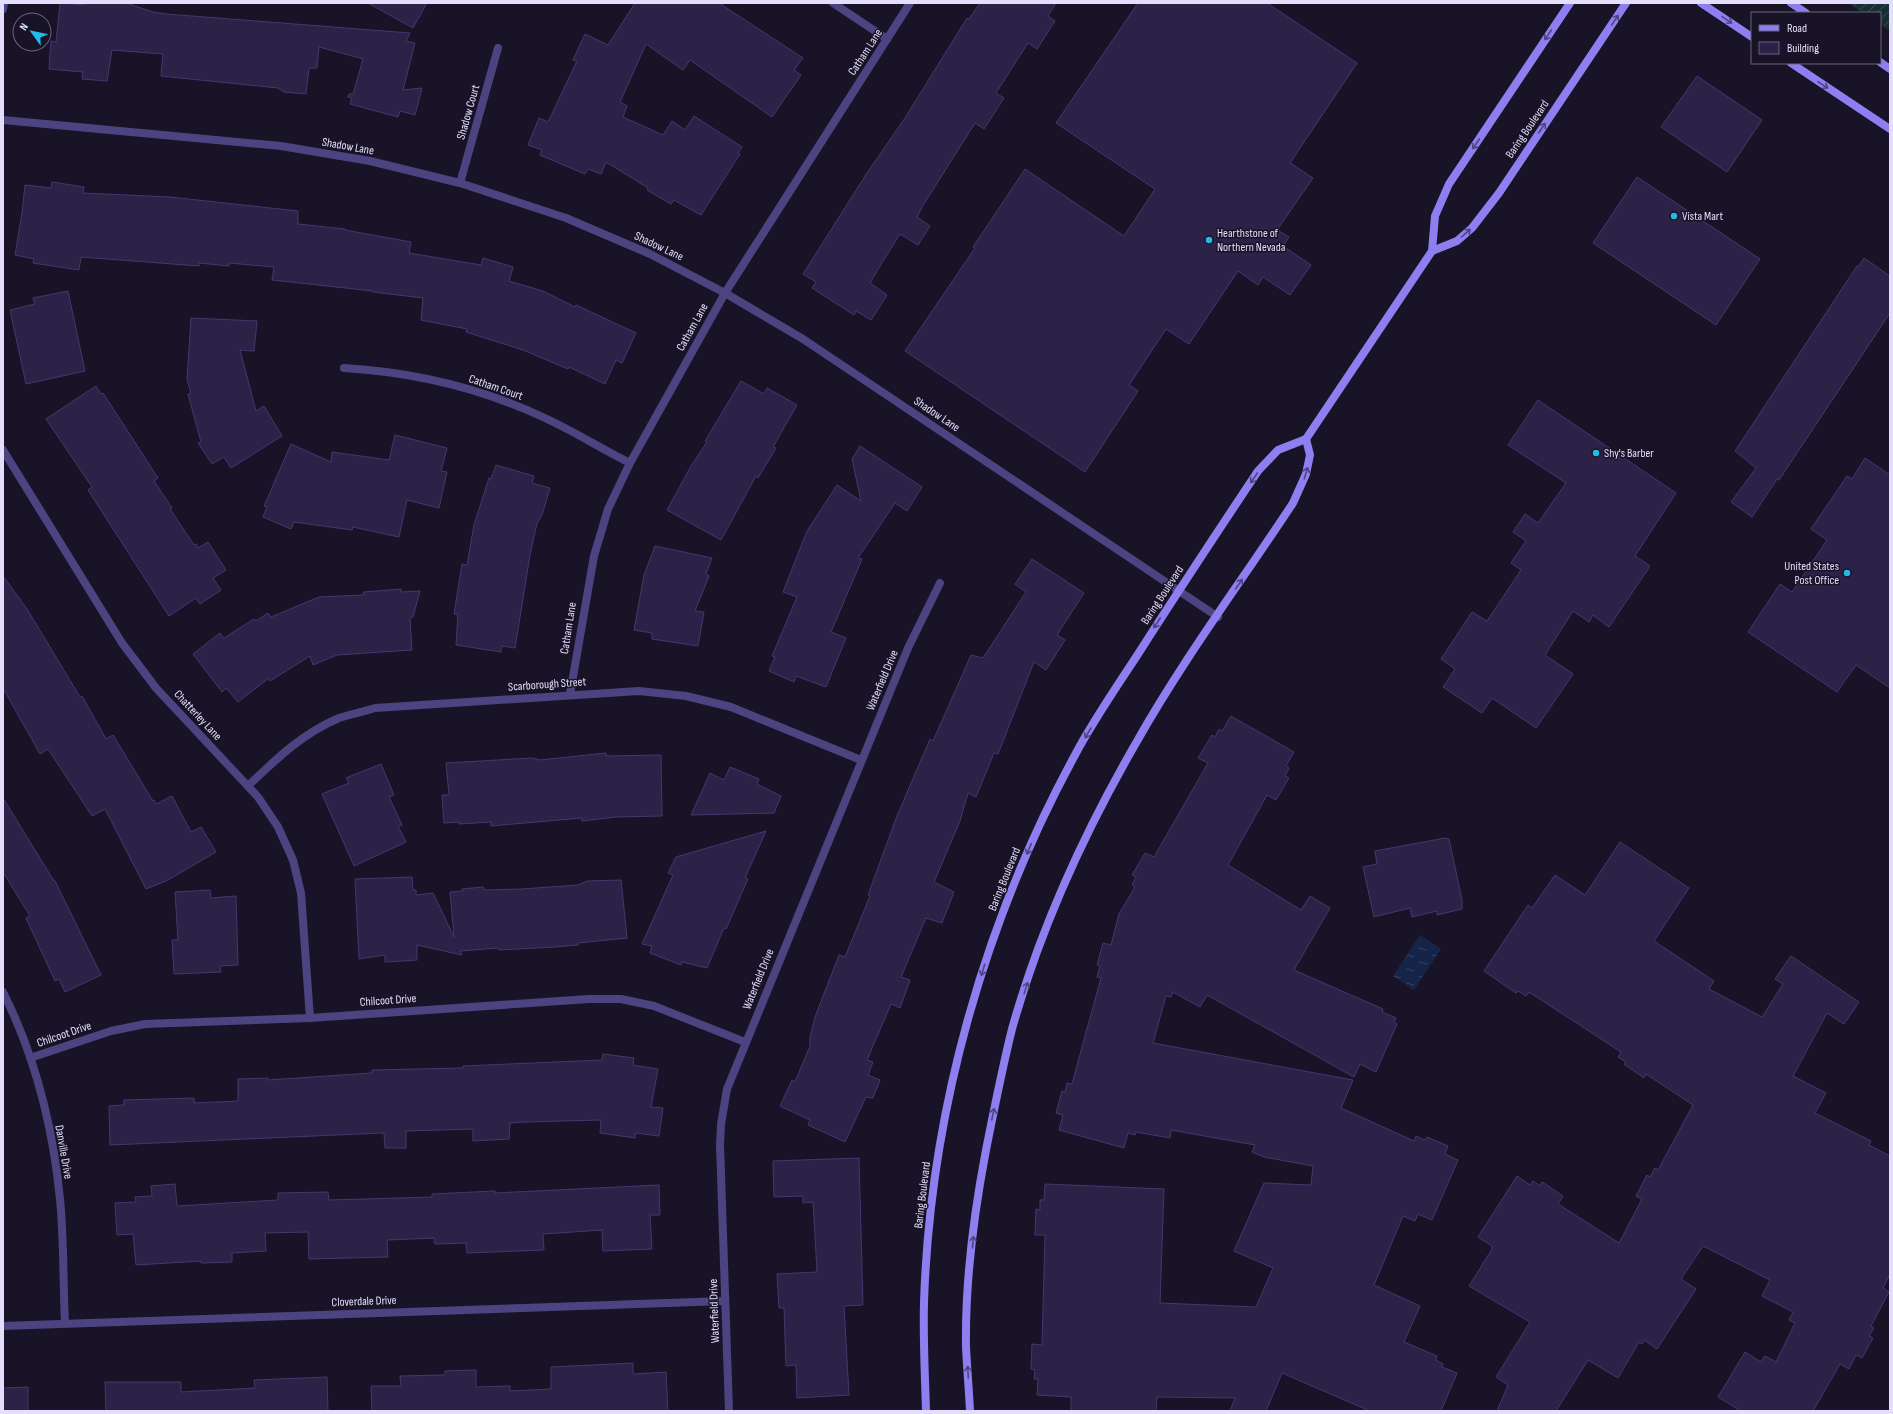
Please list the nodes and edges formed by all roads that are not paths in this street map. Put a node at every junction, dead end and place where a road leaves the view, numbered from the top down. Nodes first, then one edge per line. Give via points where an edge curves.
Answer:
1 (4, 3) edge
2 (833, 3) edge
3 (910, 3) edge
4 (1570, 3) edge
5 (1626, 3) edge
6 (1701, 3) edge
7 (1791, 3) edge
8 (3, 9) edge
9 (1804, 12) edge
10 (1751, 36) edge
11 (887, 39) junction
12 (498, 48) dead end
13 (1881, 63) edge
14 (1792, 64) edge
15 (1890, 69) edge
16 (3, 120) edge
17 (1890, 129) edge
18 (460, 183) junction
19 (1432, 251) junction
20 (725, 293) junction
21 (344, 368) dead end
22 (1306, 439) junction
23 (3, 450) edge
24 (630, 463) junction
25 (940, 583) dead end
26 (1179, 591) junction
27 (1218, 617) junction
28 (570, 694) junction
29 (861, 760) junction
30 (248, 786) junction
31 (3, 992) edge
32 (310, 1018) junction
33 (745, 1042) junction
34 (30, 1058) junction
35 (725, 1301) junction
36 (65, 1323) junction
37 (3, 1326) edge
38 (729, 1411) edge
39 (926, 1411) edge
40 (970, 1411) edge

1 - 8 street
2 - 11 street
3 - 11 street, Catham Lane
4 -> 19 main road via 1449,184 1435,216
19 -> 5 main road, Baring Boulevard via 1457,242 1472,228 1499,193
6 -> 10 main road
7 - 9 main road
11 - 20 street, Catham Lane
12 - 18 street, Shadow Court
13 - 15 main road
14 -> 17 main road
16 - 18 street, Shadow Lane via 281,146 370,161
18 - 20 street, Shadow Lane via 566,218 650,254
19 - 22 main road
20 - 24 street, Catham Lane
20 - 26 street, Shadow Lane via 803,340
21 - 24 street, Catham Court via 430,379 490,396 546,418
22 -> 26 main road, Baring Boulevard via 1278,450 1258,471
27 -> 22 main road via 1293,503 1306,474 1310,455
23 - 30 street, Chatterley Lane via 122,643 156,688
24 - 28 street, Catham Lane via 608,509 594,556
25 - 29 street, Waterfield Drive via 908,648
26 - 27 street, Shadow Lane
26 -> 39 main road, Baring Boulevard via 1106,703 1051,800 1012,889 977,989 952,1083 934,1183 924,1304
40 -> 27 main road via 966,1345 977,1198 1012,1029 1033,965 1066,880 1100,808 1136,742
28 - 29 street, Scarborough Street via 639,691 686,696 731,707
28 - 30 street, Scarborough Street via 375,708 340,718 307,734 279,756
29 - 33 street, Waterfield Drive
30 - 32 street, Chatterley Lane via 278,827 293,860 301,893
31 - 34 street, Danville Drive
32 - 33 street, Chilcoot Drive via 620,999 654,1006
32 - 34 street, Chilcoot Drive via 145,1024 111,1031
33 - 35 street, Waterfield Drive via 727,1089 721,1124
34 - 36 street, Danville Drive via 52,1140 60,1200
35 - 36 street, Cloverdale Drive
35 - 38 street, Waterfield Drive
36 - 37 street, Cloverdale Drive

